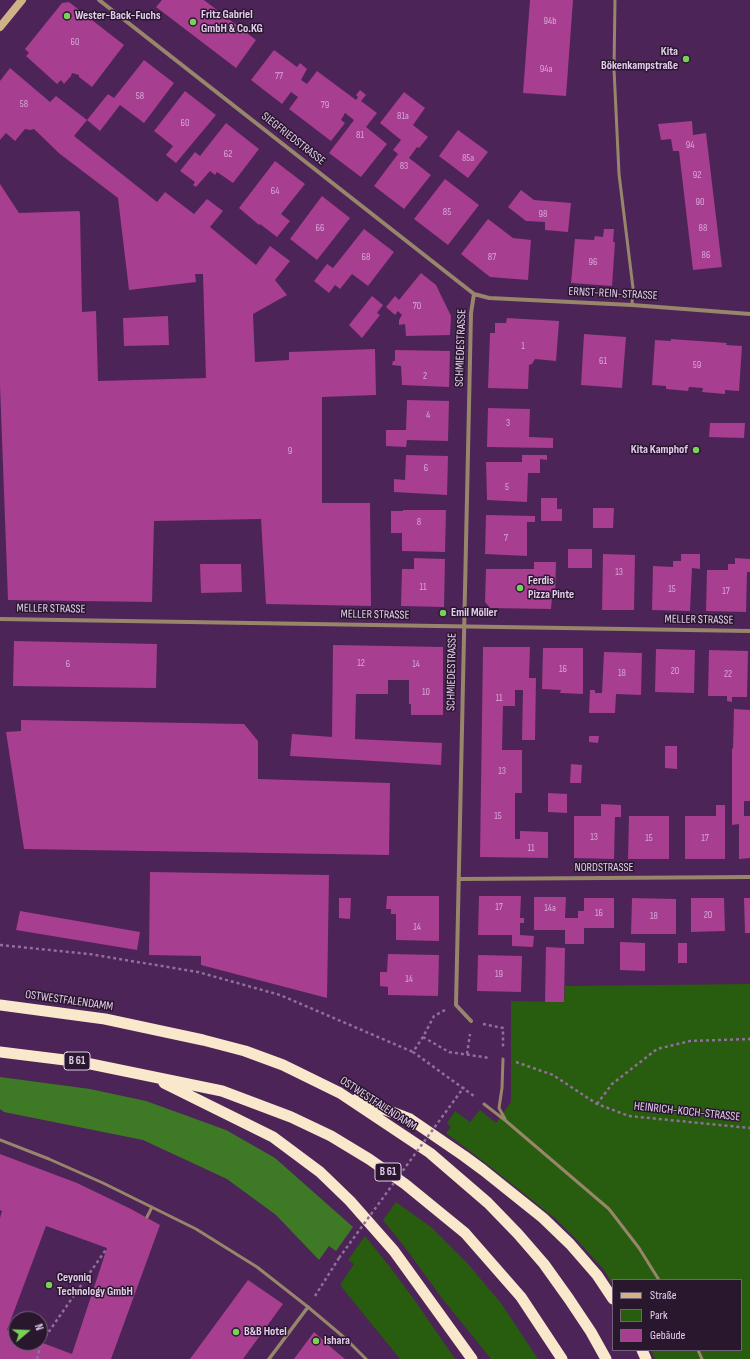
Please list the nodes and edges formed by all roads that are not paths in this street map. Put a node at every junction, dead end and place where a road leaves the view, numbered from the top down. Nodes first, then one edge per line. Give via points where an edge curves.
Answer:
1 (22, 0) edge
2 (99, 0) edge
3 (615, 0) edge
4 (0, 27) edge
5 (474, 294) junction
6 (632, 305) junction
7 (750, 314) edge
8 (0, 619) edge
9 (463, 627) junction
10 (750, 631) edge
11 (750, 877) edge
12 (459, 879) junction
13 (0, 1005) edge
14 (471, 1021) road end
15 (0, 1052) edge
16 (503, 1059) road end
17 (152, 1077) junction
18 (340, 1093) junction
19 (484, 1104) dead end
20 (506, 1121) junction
21 (0, 1140) edge
22 (152, 1207) junction
23 (147, 1218) dead end
24 (658, 1279) edge
25 (612, 1298) edge
26 (308, 1307) junction
27 (269, 1359) edge
28 (366, 1359) edge
29 (472, 1359) edge
30 (562, 1359) edge
31 (606, 1359) edge

1 - 4 main road
2 - 5 street, SIEGFRIEDSTRASSE
3 - 6 lane via 614,69 619,167 633,288
5 - 6 street, ERNST-REIN-STRASSE via 489,298
5 - 9 street, SCHMIEDESTRASSE via 471,313
6 - 7 street, ERNST-REIN-STRASSE
8 - 9 street, MELLER STRASSE
9 - 10 street, MELLER STRASSE
9 - 12 street, SCHMIEDESTRASSE
11 - 12 street, NORDSTRASSE
12 - 14 street, SCHMIEDESTRASSE via 456,1005
13 - 18 highway, OSTWESTFALENDAMM via 106,1019 204,1040 283,1065
15 - 17 highway, B 61 via 81,1062
16 - 20 lane via 499,1108
17 - 29 highway via 273,1137 320,1172 350,1201 394,1251
17 - 30 highway, B 61 via 222,1091 291,1117 331,1136 369,1159 405,1184 465,1233 521,1297
18 - 25 highway via 410,1119 464,1156 548,1223 570,1244
18 - 31 highway, OSTWESTFALENDAMM via 430,1153 488,1203 544,1264 591,1332
19 - 20 lane
20 - 24 lane via 609,1209 639,1248
21 - 22 lane via 103,1182
22 - 23 lane
22 - 26 lane via 196,1229 257,1267
26 - 27 street
26 - 28 lane

